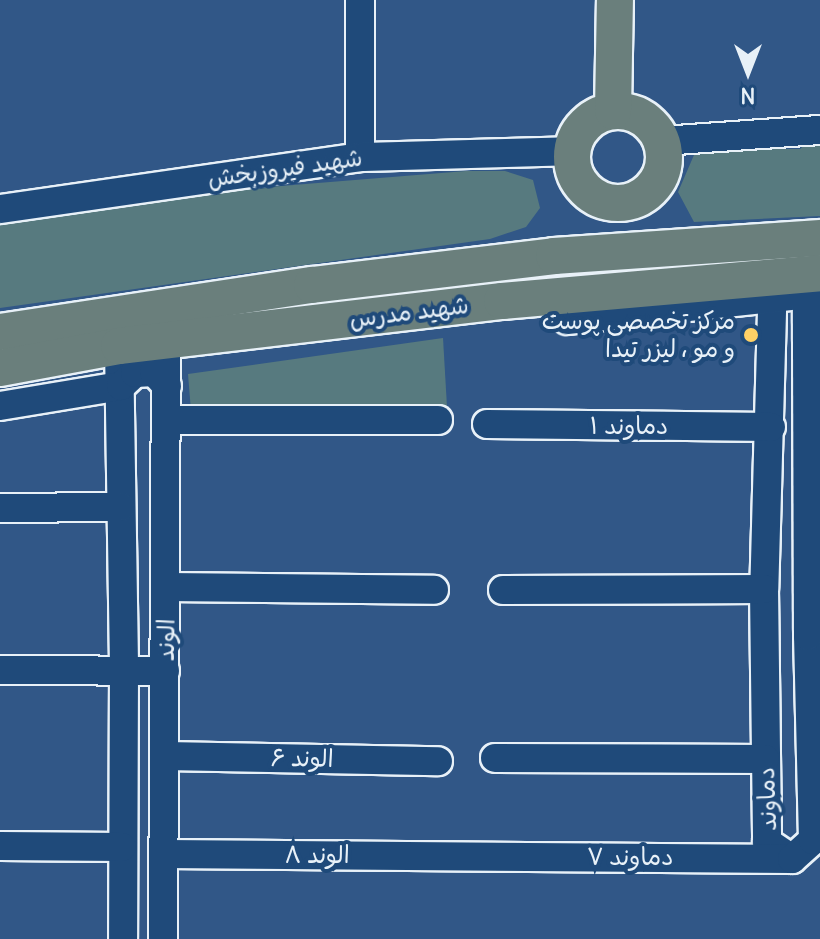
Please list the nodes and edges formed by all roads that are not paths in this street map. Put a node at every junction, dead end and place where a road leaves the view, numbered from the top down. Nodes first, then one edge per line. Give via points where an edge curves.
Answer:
1 (360, 0) edge
2 (615, 0) edge
3 (613, 111) junction
4 (820, 130) edge
5 (662, 141) junction
6 (572, 151) junction
7 (360, 157) junction
8 (631, 202) junction
9 (0, 209) edge
10 (820, 238) edge
11 (636, 250) junction
12 (800, 285) edge
13 (567, 320) dead end
14 (0, 332) edge
15 (166, 341) junction
16 (119, 346) junction
17 (0, 368) edge
18 (121, 386) junction
19 (167, 386) junction
20 (814, 389) edge
21 (0, 406) edge
22 (168, 420) junction
23 (438, 420) dead end
24 (487, 424) dead end
25 (771, 427) junction
26 (769, 475) junction
27 (809, 477) junction
28 (0, 508) edge
29 (121, 517) junction
30 (168, 528) junction
31 (814, 548) edge
32 (167, 587) junction
33 (764, 589) junction
34 (434, 590) dead end
35 (503, 590) dead end
36 (765, 635) junction
37 (808, 636) junction
38 (0, 670) edge
39 (124, 671) junction
40 (165, 671) junction
41 (815, 708) edge
42 (166, 756) junction
43 (495, 758) dead end
44 (765, 759) junction
45 (438, 761) dead end
46 (165, 820) junction
47 (122, 833) junction
48 (0, 846) edge
49 (165, 854) junction
50 (469, 856) joint
51 (792, 859) junction
52 (123, 936) edge
53 (163, 937) edge

1 - 7 street
2 - 3 main road
3 - 5 main road via 643,118
3 - 6 main road via 585,124
4 - 5 street
5 - 8 main road via 665,156 656,185
6 - 7 street, شهید فیروزبخش
6 - 8 main road via 578,181 588,192 616,204
7 - 9 street, شهید فیروزبخش
8 - 11 main road
10 - 11 main road, شهید مدرس
11 - 14 main road, شهید مدرس via 312,285
12 - 13 street
12 - 15 main road, شهید مدرس via 502,301
12 - 20 street, دماوند
12 - 25 street, دماوند
15 - 16 main road, شهید مدرس
15 - 19 street, الوند
16 - 17 main road, شهید مدرس
16 - 18 street, الوند
18 - 19 street via 135,373 154,372
18 - 21 street
18 - 29 street, الوند
19 - 22 street, الوند
20 - 27 street, دماوند
22 - 23 street
22 - 30 street, الوند
24 - 25 street, دماوند ۱
25 - 26 street, دماوند
26 - 27 street
26 - 33 street, دماوند
27 - 31 street, دماوند
28 - 29 street
29 - 30 street
29 - 39 street, الوند
30 - 32 street, الوند
31 - 37 street, دماوند
32 - 34 street
32 - 40 street, الوند
33 - 35 street
33 - 36 street, دماوند
36 - 37 street
36 - 44 street, دماوند
37 - 41 street, دماوند
38 - 39 street
39 - 40 street
39 - 47 street, الوند
40 - 42 street, الوند
41 - 51 street, دماوند via 813,840
42 - 45 street, الوند ۶
42 - 46 street, الوند
43 - 44 street
44 - 51 street, دماوند via 767,842
46 - 47 street
46 - 49 street, الوند
47 - 48 street
47 - 52 street, الوند
49 - 50 street, الوند ۸
49 - 53 street, الوند
50 - 51 street, دماوند ۷
52 - 53 street

